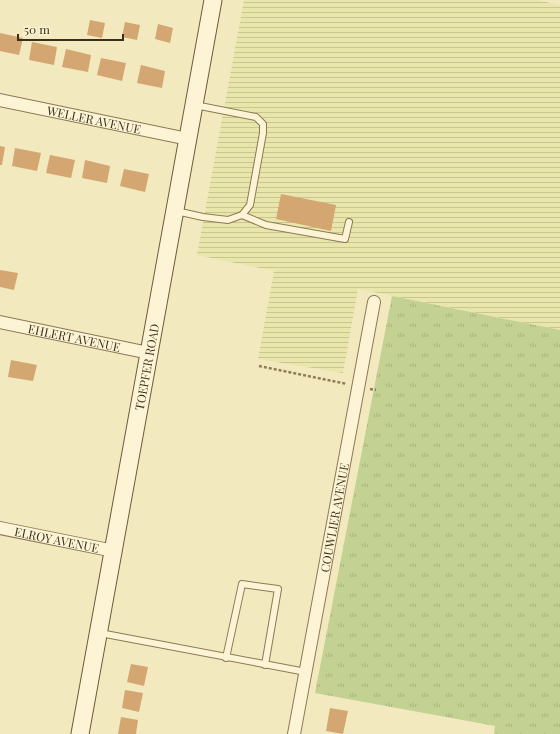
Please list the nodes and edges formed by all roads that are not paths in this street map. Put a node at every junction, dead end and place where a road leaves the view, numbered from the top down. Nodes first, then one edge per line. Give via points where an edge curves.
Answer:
1 (213, 0) edge
2 (0, 100) edge
3 (194, 105) junction
4 (188, 139) junction
5 (175, 211) junction
6 (242, 215) junction
7 (349, 222) dead end
8 (374, 302) dead end
9 (0, 322) edge
10 (149, 353) junction
11 (0, 528) edge
12 (114, 551) junction
13 (99, 633) junction
14 (226, 658) junction
15 (265, 665) junction
16 (306, 672) junction
17 (80, 734) edge
18 (294, 734) edge

1 - 3 street, TOEPFER ROAD
2 - 4 street, WELLER AVENUE
3 - 4 street, TOEPFER ROAD
3 - 6 lane via 256,117 263,124 250,205
4 - 5 street, TOEPFER ROAD
5 - 6 lane via 228,220
5 - 10 street, TOEPFER ROAD
6 - 7 lane via 266,225 345,240
8 - 16 street, COUWLIER AVENUE
9 - 10 street, EHLERT AVENUE
10 - 12 street, TOEPFER ROAD
11 - 12 street, ELROY AVENUE
12 - 13 street, TOEPFER ROAD
13 - 14 lane
13 - 17 street, TOEPFER ROAD
14 - 15 lane
14 - 15 lane via 242,584 278,589
15 - 16 lane
16 - 18 street, COUWLIER AVENUE

